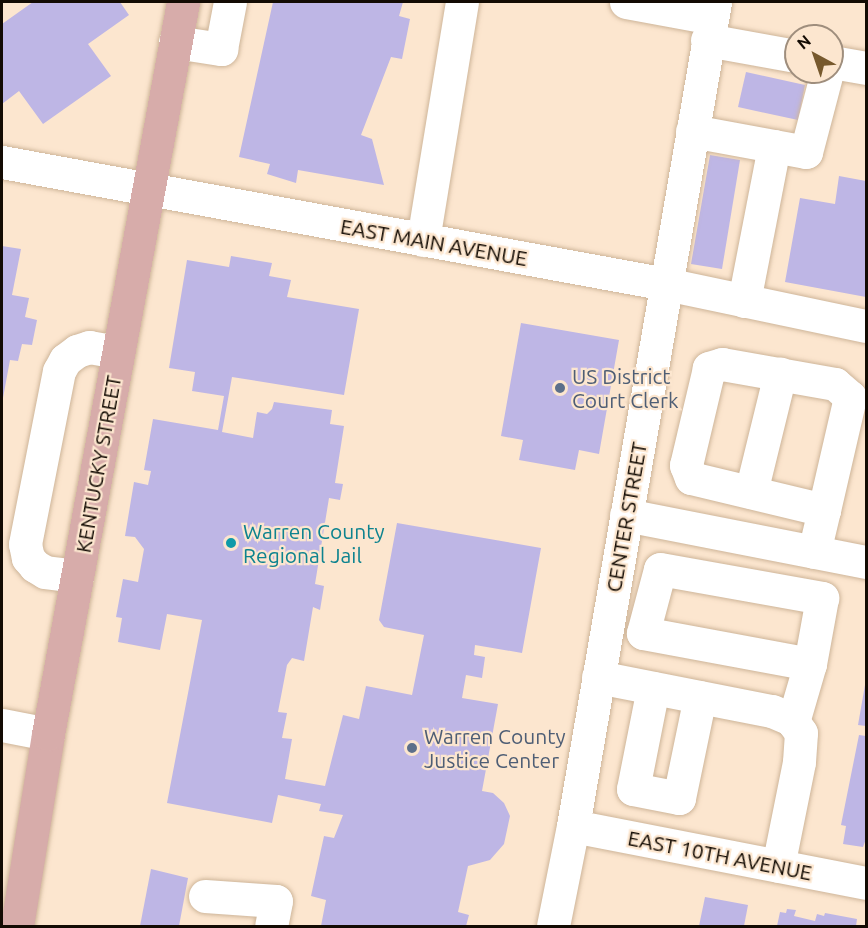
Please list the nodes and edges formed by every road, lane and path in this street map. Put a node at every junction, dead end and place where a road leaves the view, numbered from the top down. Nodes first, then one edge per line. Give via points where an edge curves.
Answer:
1 (183, 2) edge
2 (231, 2) edge
3 (462, 2) edge
4 (626, 2) edge
5 (711, 20) edge
6 (175, 42) junction
7 (784, 51) edge
8 (844, 64) edge
9 (867, 68) edge
10 (824, 84) edge
11 (692, 131) junction
12 (774, 146) junction
13 (2, 162) edge
14 (148, 189) junction
15 (423, 240) junction
16 (666, 284) junction
17 (744, 301) junction
18 (867, 326) edge
19 (118, 352) junction
20 (780, 374) junction
21 (751, 492) junction
22 (824, 510) junction
23 (626, 515) junction
24 (814, 552) junction
25 (867, 562) edge
26 (77, 576) junction
27 (810, 664) junction
28 (598, 677) junction
29 (653, 688) junction
30 (700, 697) junction
31 (794, 722) junction
32 (2, 725) edge
33 (48, 734) junction
34 (573, 826) junction
35 (778, 866) junction
36 (867, 883) edge
37 (205, 896) dead end
38 (2, 924) edge
39 (15, 927) edge
40 (271, 927) edge
41 (553, 927) edge

1 - 6 main road, KENTUCKY STREET
2 - 6 street via 221,49
3 - 15 street
4 - 5 street
5 - 7 street
5 - 11 street, CENTER STREET
6 - 14 main road, KENTUCKY STREET
8 - 9 street
10 - 12 street via 806,152
11 - 12 street
11 - 16 street, CENTER STREET
12 - 17 street
13 - 14 street, EAST MAIN AVENUE
14 - 15 street, EAST MAIN AVENUE
14 - 19 main road, KENTUCKY STREET
15 - 16 street, EAST MAIN AVENUE
16 - 17 street, EAST MAIN AVENUE
16 - 23 street, CENTER STREET
17 - 18 street, EAST MAIN AVENUE
19 - 26 main road, KENTUCKY STREET
19 - 26 street via 89,347 65,360 59,371 25,543 28,558 35,566 45,572
20 - 21 street
20 - 21 street via 722,364 709,368 686,465 691,478
20 - 22 street via 835,384 850,397
21 - 22 street
22 - 24 street
23 - 24 street
23 - 28 street, CENTER STREET
24 - 25 street
26 - 33 main road, KENTUCKY STREET
27 - 27 street via 822,598 660,569 643,633
27 - 31 street
28 - 29 street
28 - 34 street, CENTER STREET
29 - 30 street
29 - 30 street via 633,789 679,798
30 - 31 street via 772,711
31 - 35 street via 801,733 799,762
32 - 33 street
33 - 39 main road, KENTUCKY STREET
34 - 35 street, EAST 10TH AVENUE
34 - 41 street, CENTER STREET
35 - 36 street, EAST 10TH AVENUE
37 - 40 street via 276,901
38 - 39 street

